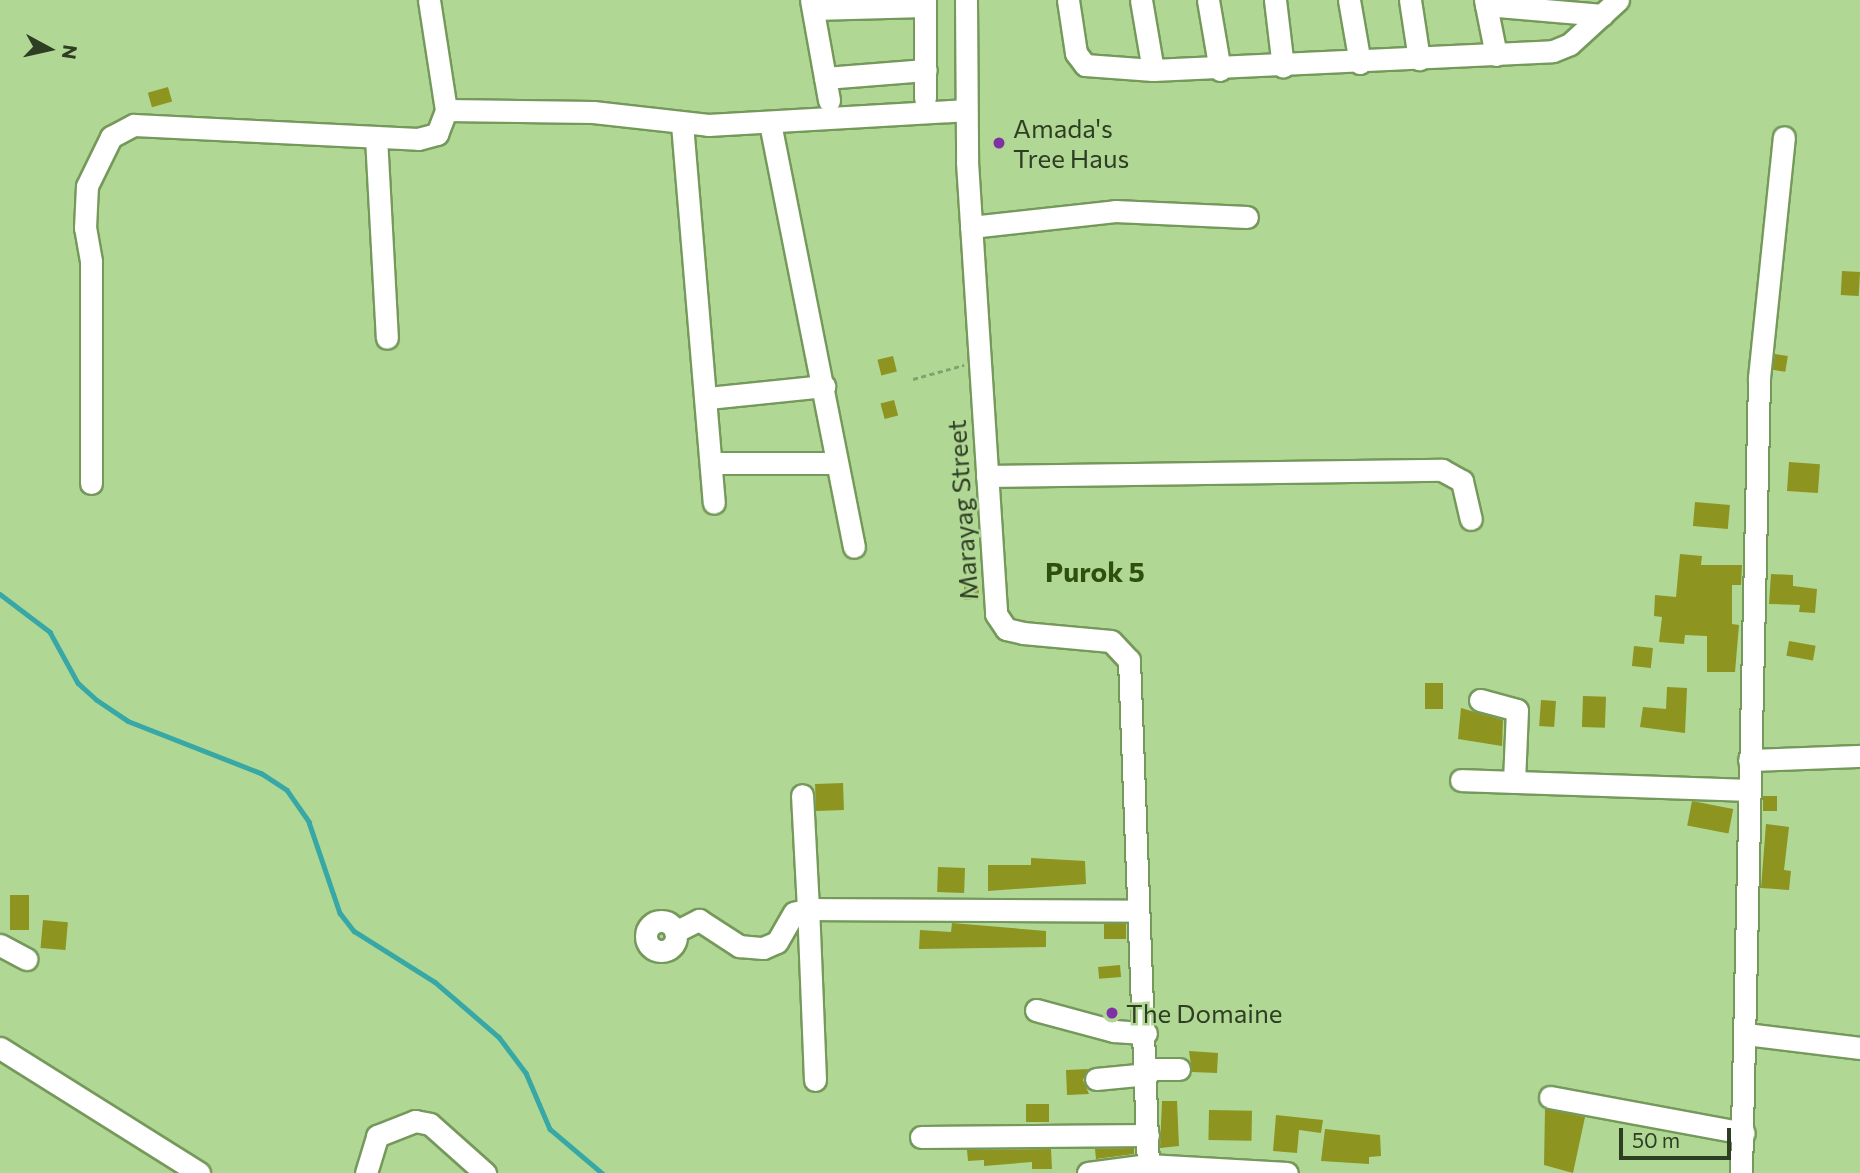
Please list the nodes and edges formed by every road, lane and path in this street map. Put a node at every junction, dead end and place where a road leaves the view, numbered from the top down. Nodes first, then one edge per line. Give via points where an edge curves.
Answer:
1 (429, 0) edge
2 (966, 0) edge
3 (1068, 0) edge
4 (1141, 0) edge
5 (1208, 0) edge
6 (1275, 0) edge
7 (1349, 0) edge
8 (1410, 0) edge
9 (1486, 2) edge
10 (925, 3) edge
11 (812, 5) edge
12 (1611, 8) edge
13 (1496, 55) junction
14 (1419, 59) junction
15 (1360, 63) junction
16 (1283, 67) junction
17 (926, 70) junction
18 (1153, 70) junction
19 (1220, 70) junction
20 (825, 78) junction
21 (925, 98) dead end
22 (829, 100) dead end
23 (446, 110) junction
24 (965, 110) junction
25 (770, 123) junction
26 (681, 124) junction
27 (376, 137) junction
28 (1784, 137) dead end
29 (1247, 217) dead end
30 (971, 227) junction
31 (387, 338) dead end
32 (981, 361) junction
33 (913, 379) dead end
34 (824, 386) junction
35 (708, 398) junction
36 (711, 463) junction
37 (838, 463) junction
38 (987, 476) junction
39 (91, 483) dead end
40 (714, 503) dead end
41 (1471, 519) dead end
42 (854, 547) dead end
43 (1480, 700) dead end
44 (1860, 756) edge
45 (1749, 760) junction
46 (1461, 780) dead end
47 (1514, 782) junction
48 (1748, 790) junction
49 (802, 795) dead end
50 (808, 909) junction
51 (1138, 911) junction
52 (675, 932) dead end
53 (0, 945) edge
54 (26, 959) dead end
55 (1036, 1010) dead end
56 (1146, 1032) junction
57 (1746, 1034) junction
58 (0, 1048) edge
59 (1860, 1048) edge
60 (1179, 1069) dead end
61 (1147, 1072) junction
62 (1096, 1079) dead end
63 (815, 1080) dead end
64 (1550, 1097) dead end
65 (1744, 1133) junction
66 (1149, 1135) junction
67 (920, 1137) dead end
68 (1148, 1165) junction
69 (199, 1173) edge
70 (366, 1173) edge
71 (485, 1173) edge
72 (1088, 1173) edge
73 (1287, 1173) edge
74 (1741, 1173) edge

1 - 23 street
2 - 24 street, Marayag Street
3 - 18 street via 1076,53 1085,65
4 - 18 street
5 - 19 street
6 - 16 street
7 - 15 street
8 - 14 street
9 - 12 street
9 - 13 street
10 - 11 street
10 - 17 street
11 - 20 street
12 - 13 street via 1553,51
13 - 14 street
14 - 15 street
15 - 16 street
16 - 19 street
17 - 20 street
17 - 21 street
18 - 19 street
20 - 22 street
23 - 26 street via 593,112
23 - 27 street via 437,134
24 - 25 street
24 - 30 street, Marayag Street
25 - 26 street
25 - 34 street
26 - 35 street
27 - 31 street
27 - 39 street via 134,124 111,137 88,186 85,228 91,261
28 - 45 street via 1759,378
29 - 30 street via 1115,211
30 - 32 street, Marayag Street
32 - 33 path
32 - 38 street, Marayag Street
34 - 35 street
34 - 37 street
35 - 36 street
36 - 37 street
36 - 40 street
37 - 42 street
38 - 41 street via 1442,470 1462,481
38 - 51 street, Marayag Street via 993,596 1006,629 1111,640 1129,660
43 - 47 street via 1517,710
44 - 45 street
45 - 48 street
46 - 47 street
47 - 48 street
48 - 57 street
49 - 50 street
50 - 51 street
50 - 52 street via 794,913 777,942 763,948 739,946 699,920
50 - 63 street
51 - 56 street, Marayag Street
53 - 54 street
55 - 56 street via 1105,1030
56 - 61 street, Marayag Street
57 - 59 street
57 - 65 street
58 - 69 street
60 - 61 street
61 - 62 street
61 - 66 street, Marayag Street
64 - 65 street
65 - 74 street
66 - 67 street
66 - 68 street, Marayag Street
68 - 72 street
68 - 73 street
70 - 71 street via 377,1136 415,1121 430,1125

